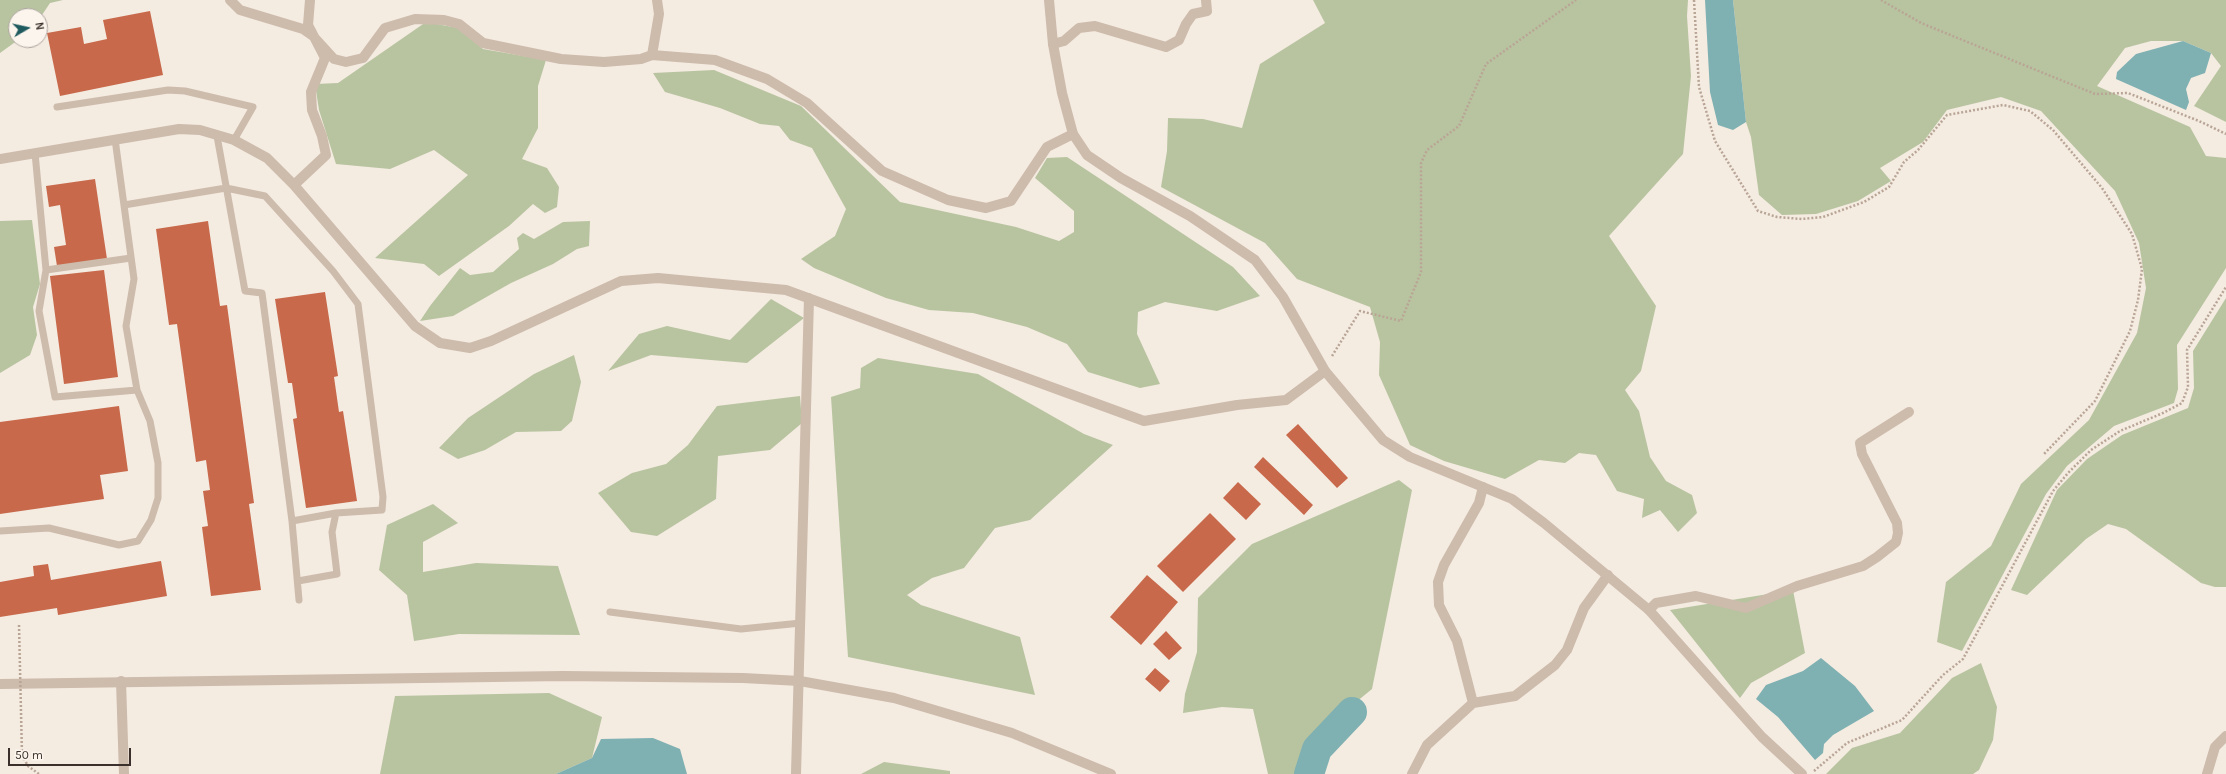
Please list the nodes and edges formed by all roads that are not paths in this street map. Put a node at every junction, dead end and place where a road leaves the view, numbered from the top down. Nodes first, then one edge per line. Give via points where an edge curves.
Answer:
1 (230, 0) edge
2 (310, 0) edge
3 (657, 0) edge
4 (1049, 0) edge
5 (1206, 0) edge
6 (313, 36) junction
7 (1054, 44) junction
8 (652, 55) junction
9 (57, 107) dead end
10 (1074, 134) junction
11 (217, 136) junction
12 (115, 139) junction
13 (234, 140) junction
14 (35, 153) junction
15 (0, 159) edge
16 (294, 185) junction
17 (226, 188) junction
18 (124, 204) junction
19 (131, 258) junction
20 (46, 270) junction
21 (809, 298) junction
22 (1325, 371) junction
23 (137, 390) junction
24 (1909, 412) dead end
25 (1483, 487) junction
26 (336, 513) junction
27 (292, 520) junction
28 (0, 531) edge
29 (1608, 575) junction
30 (298, 581) junction
31 (300, 600) dead end
32 (1649, 610) junction
33 (610, 612) dead end
34 (801, 623) junction
35 (121, 681) junction
36 (800, 681) junction
37 (0, 684) edge
38 (1473, 703) junction
39 (2226, 736) edge
40 (124, 774) edge
41 (796, 774) edge
42 (1111, 774) edge
43 (1412, 774) edge
44 (1802, 774) edge
45 (2207, 774) edge

1 - 6 street via 240,10 303,29
2 - 6 street via 308,25
3 - 8 street via 659,14
4 - 7 street
5 - 7 street via 1207,11 1193,14 1179,40 1166,47 1095,26 1078,28 1064,41
6 - 8 street via 334,59 346,62 363,58 385,28 415,20 444,20 459,24 482,43 561,59 604,62 641,59
6 - 16 street via 325,58 311,92 312,110 326,155
7 - 10 street via 1062,93
8 - 10 street via 715,60 767,79 807,103 882,171 948,200 986,208 1011,201 1047,147
9 - 13 lane via 168,90 185,91 253,107
10 - 22 street via 1087,155 1121,178 1190,216 1255,260 1283,297
11 - 12 street via 200,130 179,129
11 - 13 street
11 - 17 lane
12 - 14 street
12 - 18 lane
13 - 16 street via 266,158
14 - 15 street
14 - 20 lane
16 - 21 street via 415,326 440,343 470,348 491,341 621,281 641,278 786,290
17 - 18 lane
17 - 26 lane via 265,196 333,271 358,304 382,510
17 - 27 lane via 245,291 262,294
18 - 19 lane
19 - 20 lane
19 - 23 lane via 134,279 126,326
20 - 23 lane via 39,311 55,397
21 - 22 street via 1144,421 1237,405 1286,400
21 - 34 street
22 - 25 street via 1383,440 1410,457
23 - 28 lane via 150,421 158,462 158,498 151,520 138,541 119,545 49,528
24 - 32 street via 1860,443 1862,454 1897,523 1896,542 1877,557 1863,566 1797,586 1746,608 1696,596 1656,603
25 - 29 street via 1512,499
25 - 38 street via 1479,503 1444,564 1438,582 1439,605 1456,641
26 - 27 lane
26 - 30 lane via 332,532 337,574
27 - 30 lane
29 - 32 street
29 - 38 street via 1584,608 1567,650 1555,665 1515,696
30 - 31 lane
32 - 44 street via 1762,737
33 - 34 lane via 741,629
34 - 36 street
35 - 36 street via 563,676
35 - 37 street
35 - 40 street
36 - 41 street
36 - 42 street via 894,698 1012,733
38 - 43 street via 1428,745
39 - 45 street via 2215,747

